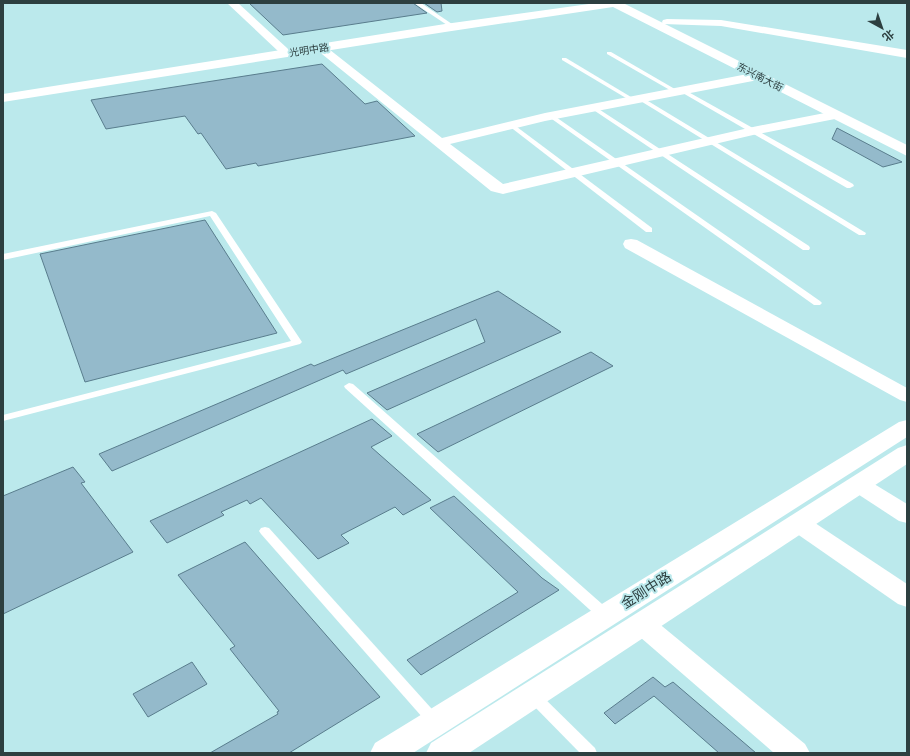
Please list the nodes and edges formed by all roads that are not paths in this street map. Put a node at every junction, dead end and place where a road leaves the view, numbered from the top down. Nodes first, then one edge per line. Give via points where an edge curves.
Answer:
1 (232, 3) edge
2 (417, 3) edge
3 (616, 3) edge
4 (629, 3) edge
5 (667, 22) junction
6 (449, 24) junction
7 (321, 48) junction
8 (283, 50) junction
9 (610, 53) dead end
10 (907, 54) edge
11 (564, 59) dead end
12 (758, 76) junction
13 (680, 91) junction
14 (3, 94) edge
15 (3, 98) edge
16 (637, 100) junction
17 (594, 108) junction
18 (835, 115) junction
19 (551, 116) junction
20 (511, 125) junction
21 (753, 131) junction
22 (907, 140) edge
23 (710, 141) junction
24 (438, 142) junction
25 (907, 151) edge
26 (661, 152) junction
27 (617, 162) junction
28 (573, 172) junction
29 (850, 186) dead end
30 (650, 230) dead end
31 (862, 233) dead end
32 (631, 244) dead end
33 (806, 248) dead end
34 (3, 257) edge
35 (817, 303) dead end
36 (349, 386) dead end
37 (907, 396) edge
38 (3, 418) edge
39 (907, 427) edge
40 (907, 453) edge
41 (858, 484) junction
42 (907, 515) edge
43 (798, 523) junction
44 (264, 531) dead end
45 (907, 597) edge
46 (606, 616) junction
47 (642, 624) junction
48 (532, 695) junction
49 (435, 722) junction
50 (386, 753) edge
51 (442, 753) edge
52 (590, 753) edge
53 (795, 753) edge

1 - 8 street
2 - 6 lane
3 - 6 street, 光明中路
3 - 7 street, 光明中路
3 - 12 street, 东兴南大街
4 - 5 street, 东兴南大街
5 - 10 street via 721,22
5 - 22 street, 东兴南大街
6 - 8 street, 光明中路
7 - 15 street, 光明中路
7 - 24 street
8 - 14 street, 光明中路
9 - 13 lane
11 - 16 lane
12 - 13 street
12 - 18 street, 东兴南大街
13 - 16 street
13 - 21 lane
16 - 17 street
16 - 23 lane
17 - 19 street
17 - 26 lane
18 - 21 street
18 - 25 street, 东兴南大街
19 - 20 street
19 - 27 lane
20 - 24 street
20 - 28 lane
21 - 23 street
21 - 29 lane
23 - 26 street
23 - 31 lane
24 - 28 street via 496,188 503,189
26 - 27 street
26 - 33 lane
27 - 28 street
27 - 35 lane
28 - 30 lane
32 - 37 street
34 - 38 lane via 212,213 297,342
36 - 46 lane
39 - 46 street, 金刚中路
40 - 41 street, 金刚中路
41 - 42 street
41 - 43 street, 金刚中路
43 - 45 street
43 - 47 street, 金刚中路
44 - 49 lane
46 - 49 street, 金刚中路
47 - 48 street, 金刚中路
47 - 53 street
48 - 51 street, 金刚中路
48 - 52 lane
49 - 50 street, 金刚中路

